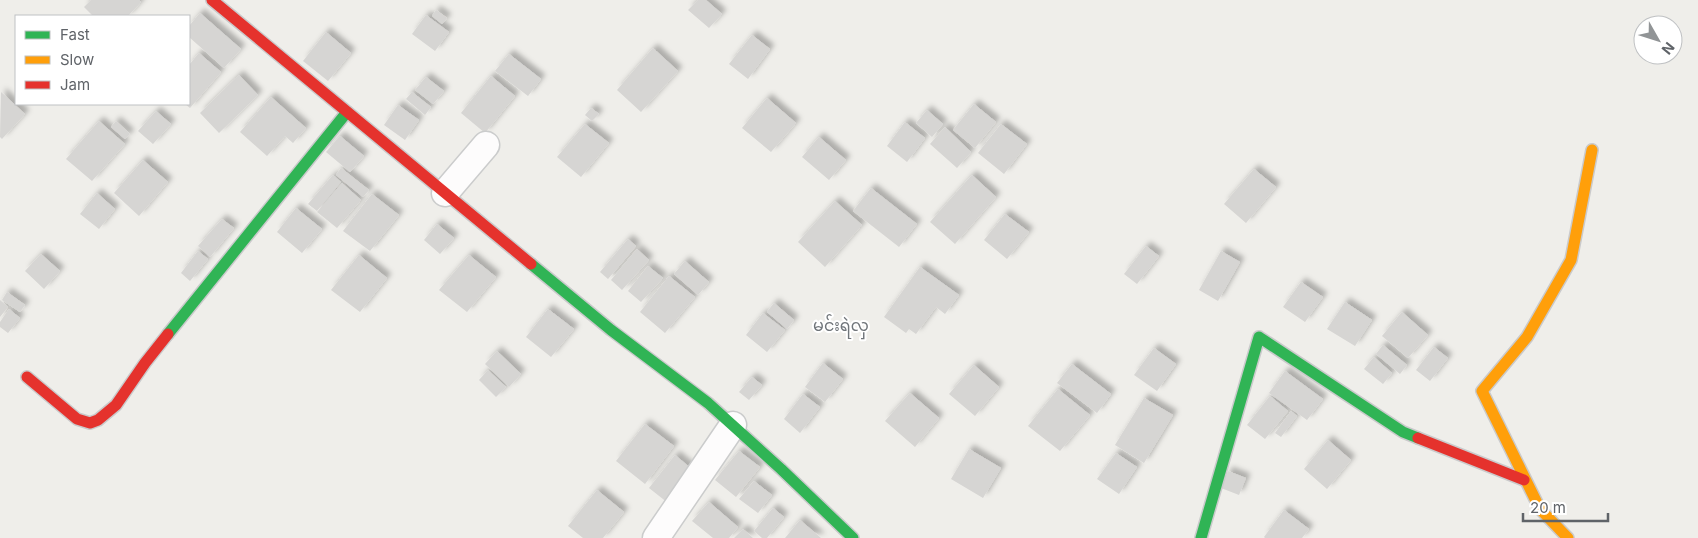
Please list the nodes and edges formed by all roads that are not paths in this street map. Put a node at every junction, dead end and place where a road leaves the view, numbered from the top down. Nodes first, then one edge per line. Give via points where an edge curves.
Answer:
1 (212, 0) edge
2 (347, 112) junction
3 (486, 145) dead end
4 (1592, 150) dead end
5 (445, 193) junction
6 (27, 377) dead end
7 (733, 425) junction
8 (1524, 480) junction
9 (656, 538) edge
10 (853, 538) edge
11 (1202, 538) edge
12 (1568, 538) edge

1 - 2 street
2 - 5 street
2 - 6 street via 145,363 116,405 98,420 90,423 77,420
3 - 5 street
4 - 8 street via 1571,260 1527,337 1482,391
5 - 7 street via 611,330
7 - 9 street
7 - 10 street
8 - 11 street via 1403,432 1259,336
8 - 12 street via 1540,509

